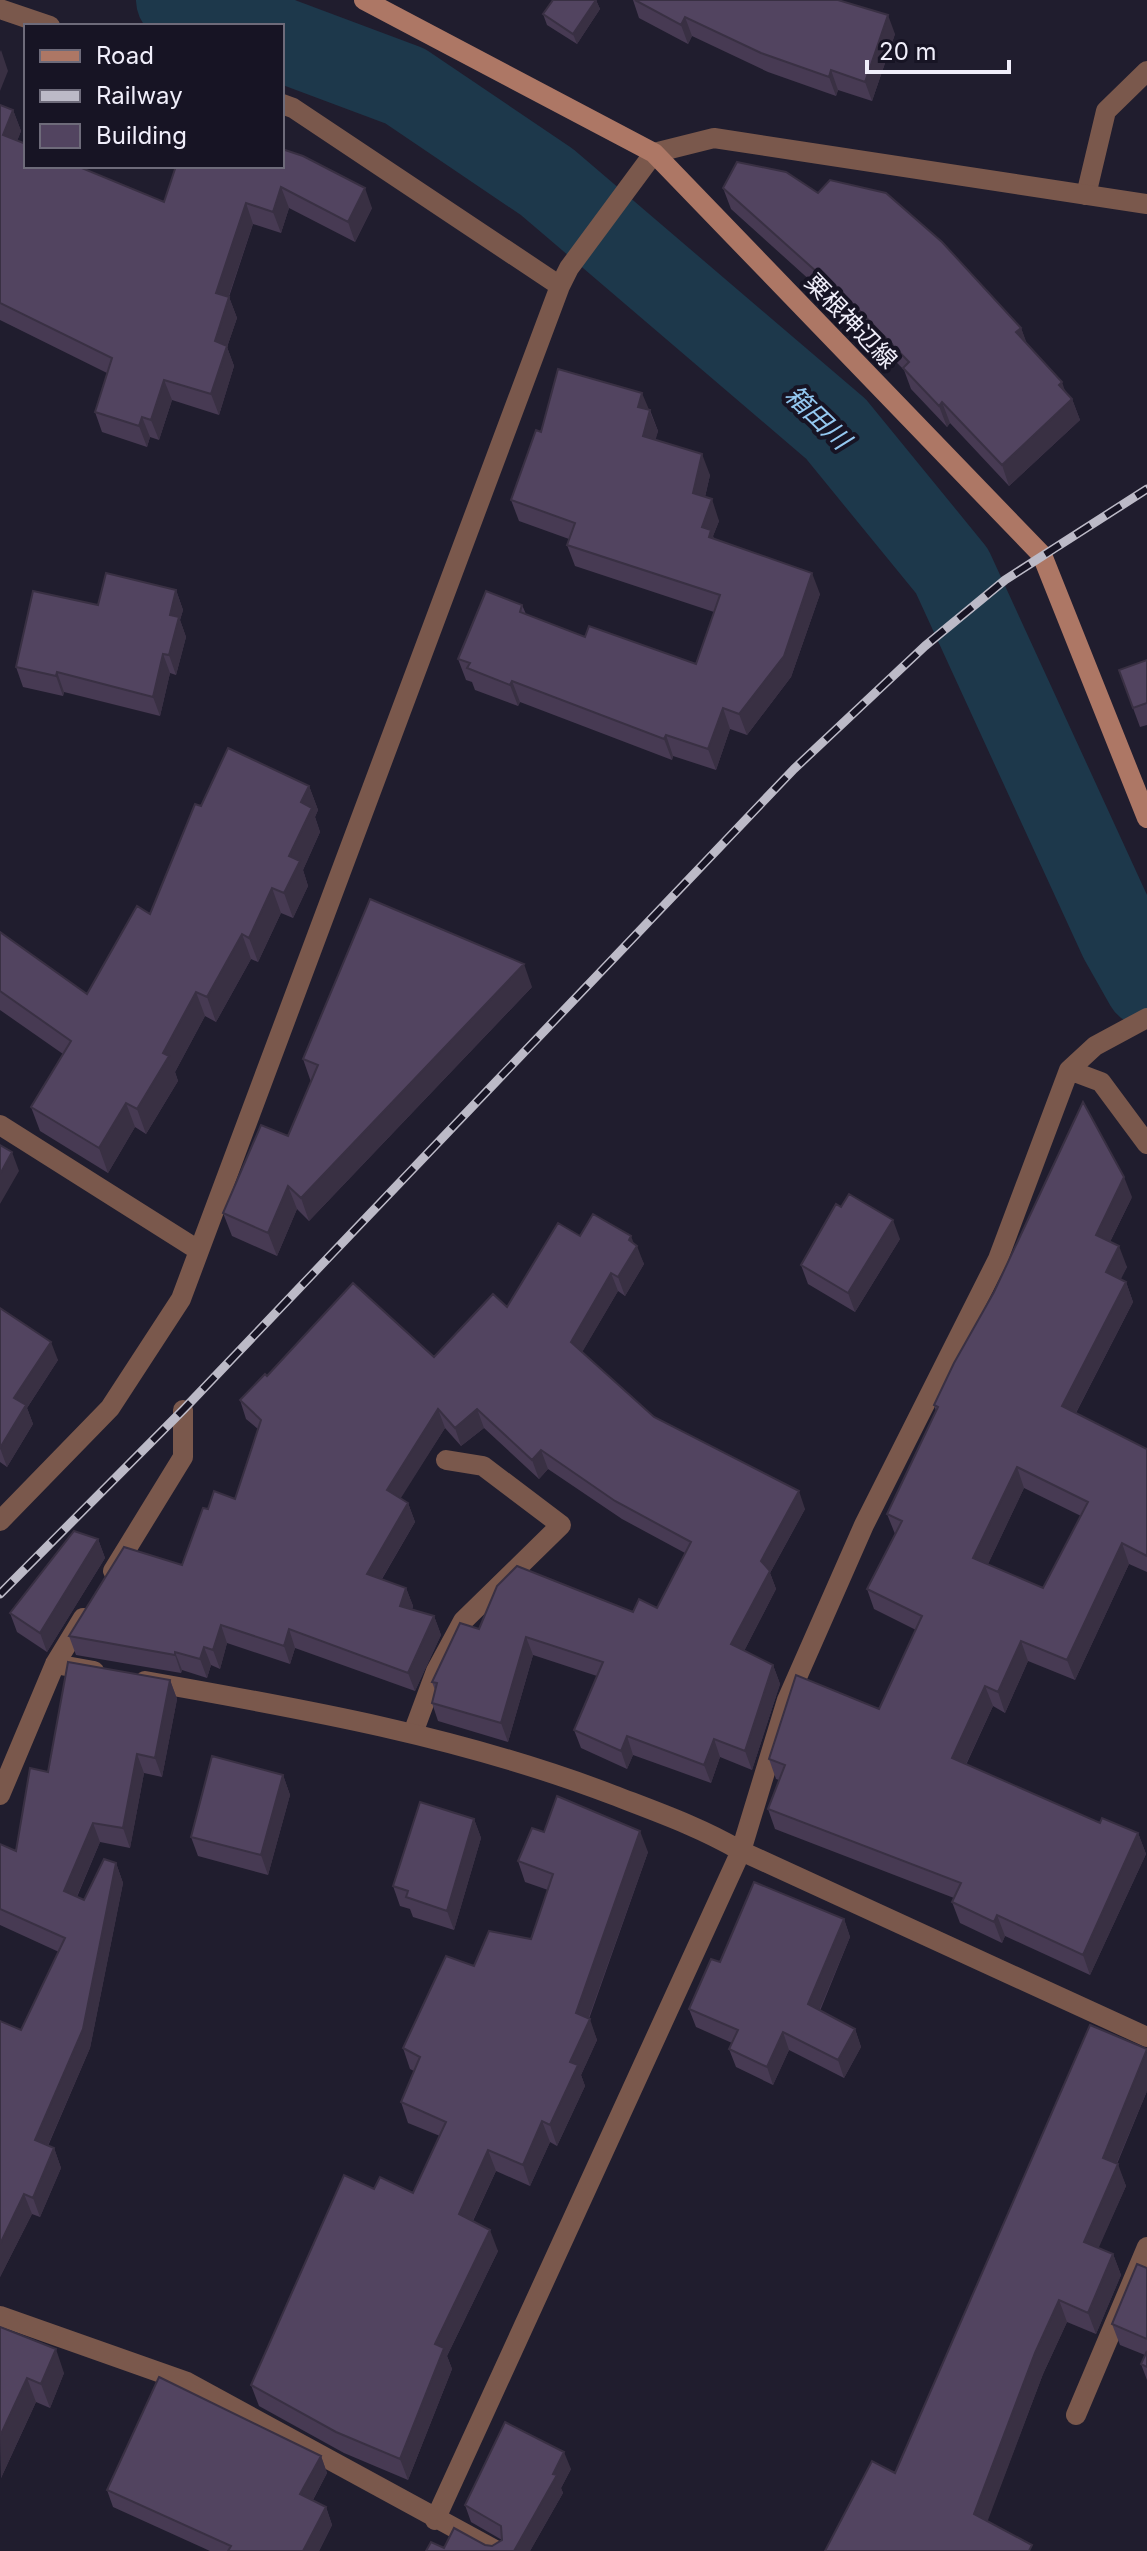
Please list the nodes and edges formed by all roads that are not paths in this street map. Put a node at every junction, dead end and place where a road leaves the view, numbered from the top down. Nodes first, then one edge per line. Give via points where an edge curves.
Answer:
1 (364, 0) edge
2 (0, 9) edge
3 (44, 24) edge
4 (1147, 71) edge
5 (284, 105) edge
6 (654, 153) junction
7 (1086, 195) junction
8 (1147, 204) edge
9 (564, 277) junction
10 (1147, 818) edge
11 (1147, 1018) edge
12 (1069, 1070) junction
13 (0, 1125) edge
14 (1147, 1144) edge
15 (198, 1250) junction
16 (183, 1410) dead end
17 (446, 1460) dead end
18 (0, 1521) edge
19 (55, 1664) junction
20 (413, 1733) junction
21 (0, 1795) edge
22 (741, 1851) junction
23 (1147, 2037) edge
24 (1147, 2247) edge
25 (0, 2316) edge
26 (1076, 2415) dead end
27 (435, 2520) junction
28 (497, 2551) edge

1 - 6 main road, 粟根神辺線
2 - 3 street
4 - 7 street via 1106,111
5 - 9 street
6 - 7 street via 714,138
6 - 9 street
6 - 10 main road, 粟根神辺線 via 1042,555
7 - 8 street
9 - 15 street
11 - 12 street via 1095,1046
12 - 14 street via 1101,1082
12 - 22 street via 998,1259 864,1525 787,1700
13 - 15 street
15 - 18 street via 181,1299 110,1408
16 - 19 street via 183,1457
17 - 20 street via 483,1466 561,1525 463,1621 436,1671
19 - 20 street
19 - 21 street
20 - 22 street via 534,1765 701,1828
22 - 23 street
22 - 27 street
24 - 26 street
25 - 27 street via 187,2382
27 - 28 street

